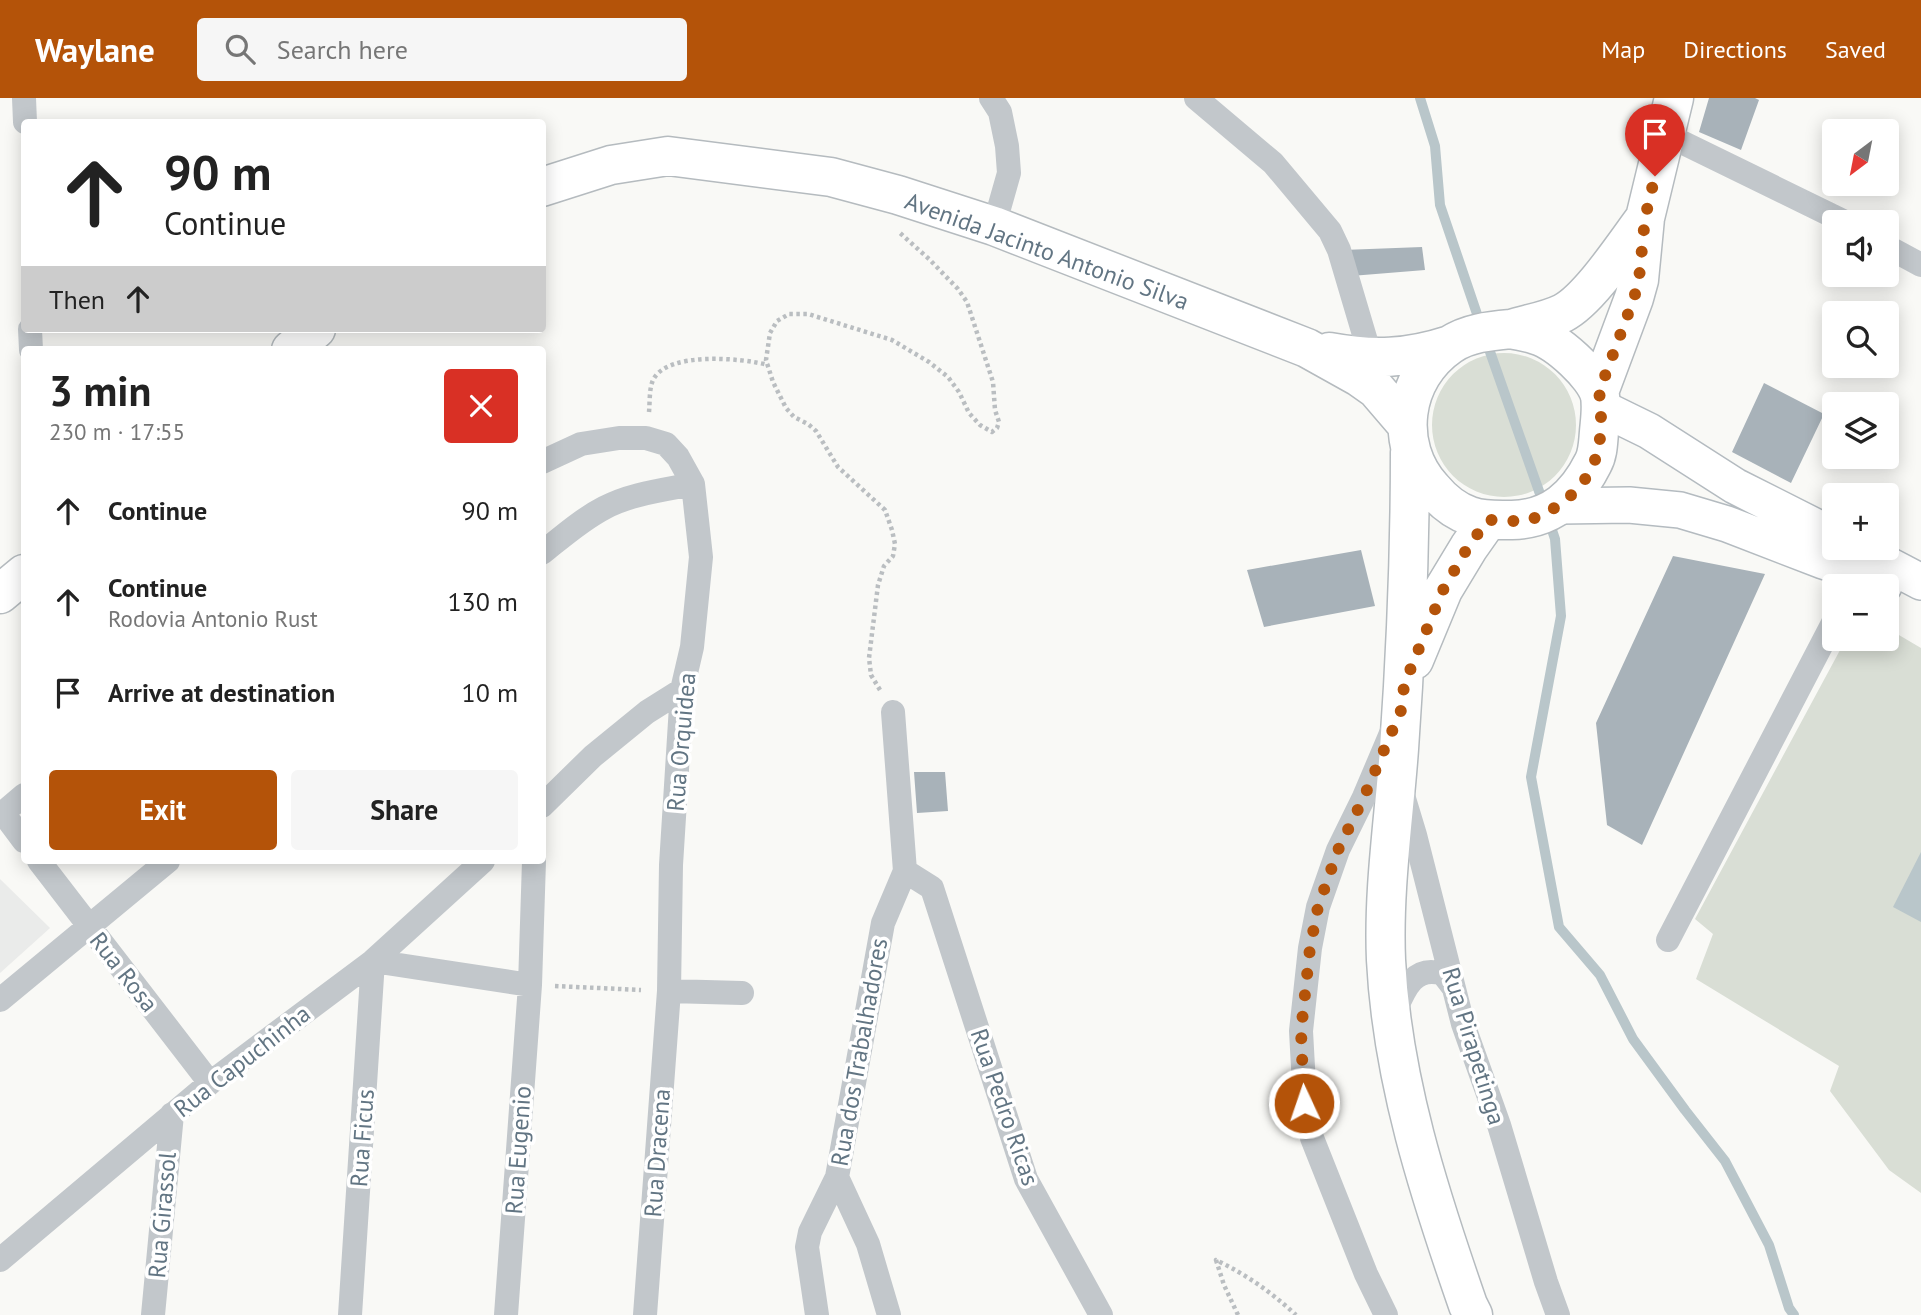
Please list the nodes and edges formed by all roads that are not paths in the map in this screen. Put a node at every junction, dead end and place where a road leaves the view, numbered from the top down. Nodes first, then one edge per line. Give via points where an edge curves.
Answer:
1 (24, 98) edge
2 (991, 98) edge
3 (1196, 98) edge
4 (1670, 116) edge
5 (25, 119) edge
6 (546, 186) edge
7 (1825, 210) edge
8 (1645, 218) junction
9 (994, 226) junction
10 (1899, 253) edge
11 (1921, 265) edge
12 (1511, 329) junction
13 (311, 333) edge
14 (1450, 345) junction
15 (296, 346) edge
16 (1303, 346) junction
17 (1371, 358) junction
18 (1600, 400) junction
19 (1408, 438) junction
20 (546, 460) edge
21 (692, 484) junction
22 (1560, 506) junction
23 (1488, 520) junction
24 (1822, 530) edge
25 (546, 550) edge
26 (1868, 573) edge
27 (21, 576) edge
28 (1921, 582) edge
29 (0, 594) edge
30 (1921, 606) edge
31 (1822, 644) edge
32 (682, 690) junction
33 (1403, 697) junction
34 (893, 712) dead end
35 (1397, 774) junction
36 (21, 798) edge
37 (546, 802) edge
38 (21, 837) edge
39 (41, 864) edge
40 (164, 864) edge
41 (480, 864) edge
42 (534, 864) edge
43 (905, 871) junction
44 (88, 926) junction
45 (1668, 940) dead end
46 (373, 961) junction
47 (530, 985) junction
48 (1453, 987) junction
49 (669, 991) junction
50 (742, 993) dead end
51 (0, 1000) edge
52 (1392, 1016) junction
53 (210, 1083) junction
54 (172, 1114) junction
55 (837, 1177) junction
56 (0, 1260) edge
57 (153, 1315) edge
58 (350, 1315) edge
59 (506, 1315) edge
60 (645, 1315) edge
61 (817, 1315) edge
62 (889, 1315) edge
63 (1101, 1315) edge
64 (1386, 1315) edge
65 (1473, 1315) edge
66 (1558, 1315) edge

1 - 5 street
2 - 9 street via 1000,112 1009,173
3 - 17 street via 1273,163 1330,231
4 - 7 street
4 - 8 main road
6 - 9 main road, Avenida Jacinto Antonio Silva via 611,165 668,156 831,177
8 - 12 main road via 1574,305
8 - 18 main road via 1639,279
9 - 16 main road, Avenida Jacinto Antonio Silva
10 - 11 street
12 - 14 main road via 1480,332
12 - 18 main road via 1538,335 1563,349 1583,369
13 - 15 main road
14 - 17 main road via 1426,353
14 - 19 main road via 1428,365 1413,392
16 - 17 main road
16 - 19 main road via 1376,389
18 - 22 main road via 1597,456 1582,484
18 - 24 street via 1735,486
19 - 23 main road via 1423,479 1443,501 1468,516
19 - 33 main road via 1410,547
20 - 21 street, Rua Orquidea via 580,444 646,438 666,444
21 - 25 street via 606,507
21 - 32 street, Rua Orquidea via 701,557 692,648
22 - 23 main road via 1530,520
22 - 26 street via 1680,510
23 - 33 main road via 1443,590
26 - 28 street
26 - 30 street
27 - 29 main road
31 - 45 street
32 - 37 street via 593,756
32 - 49 street, Rua Orquidea
33 - 35 main road
33 - 64 street via 1318,907 1301,1031 1304,1103 1312,1138
34 - 43 street
35 - 48 street, Rua Pirapetinga
35 - 52 main road via 1385,891
36 - 38 street via 3,813
39 - 44 street, Rua Rosa
40 - 44 street
41 - 46 street, Rua Capuchinha
42 - 47 street, Rua Eugenio
43 - 55 street, Rua dos Trabalhadores via 883,923
43 - 63 street, Rua Pedro Ricas via 932,888 1026,1179
44 - 51 street
44 - 53 street, Rua Rosa
46 - 47 street
46 - 53 street, Rua Capuchinha
46 - 58 street, Rua Ficus
47 - 59 street, Rua Eugenio
48 - 52 street via 1443,974 1422,974 1405,988
48 - 66 street, Rua Pirapetinga
49 - 50 street
49 - 60 street, Rua Dracena
52 - 65 main road via 1415,1139
53 - 54 street, Rua Capuchinha
54 - 56 street, Rua Capuchinha
54 - 57 street, Rua Girassol
55 - 61 street, Rua dos Trabalhadores via 807,1247
55 - 62 street via 868,1244

